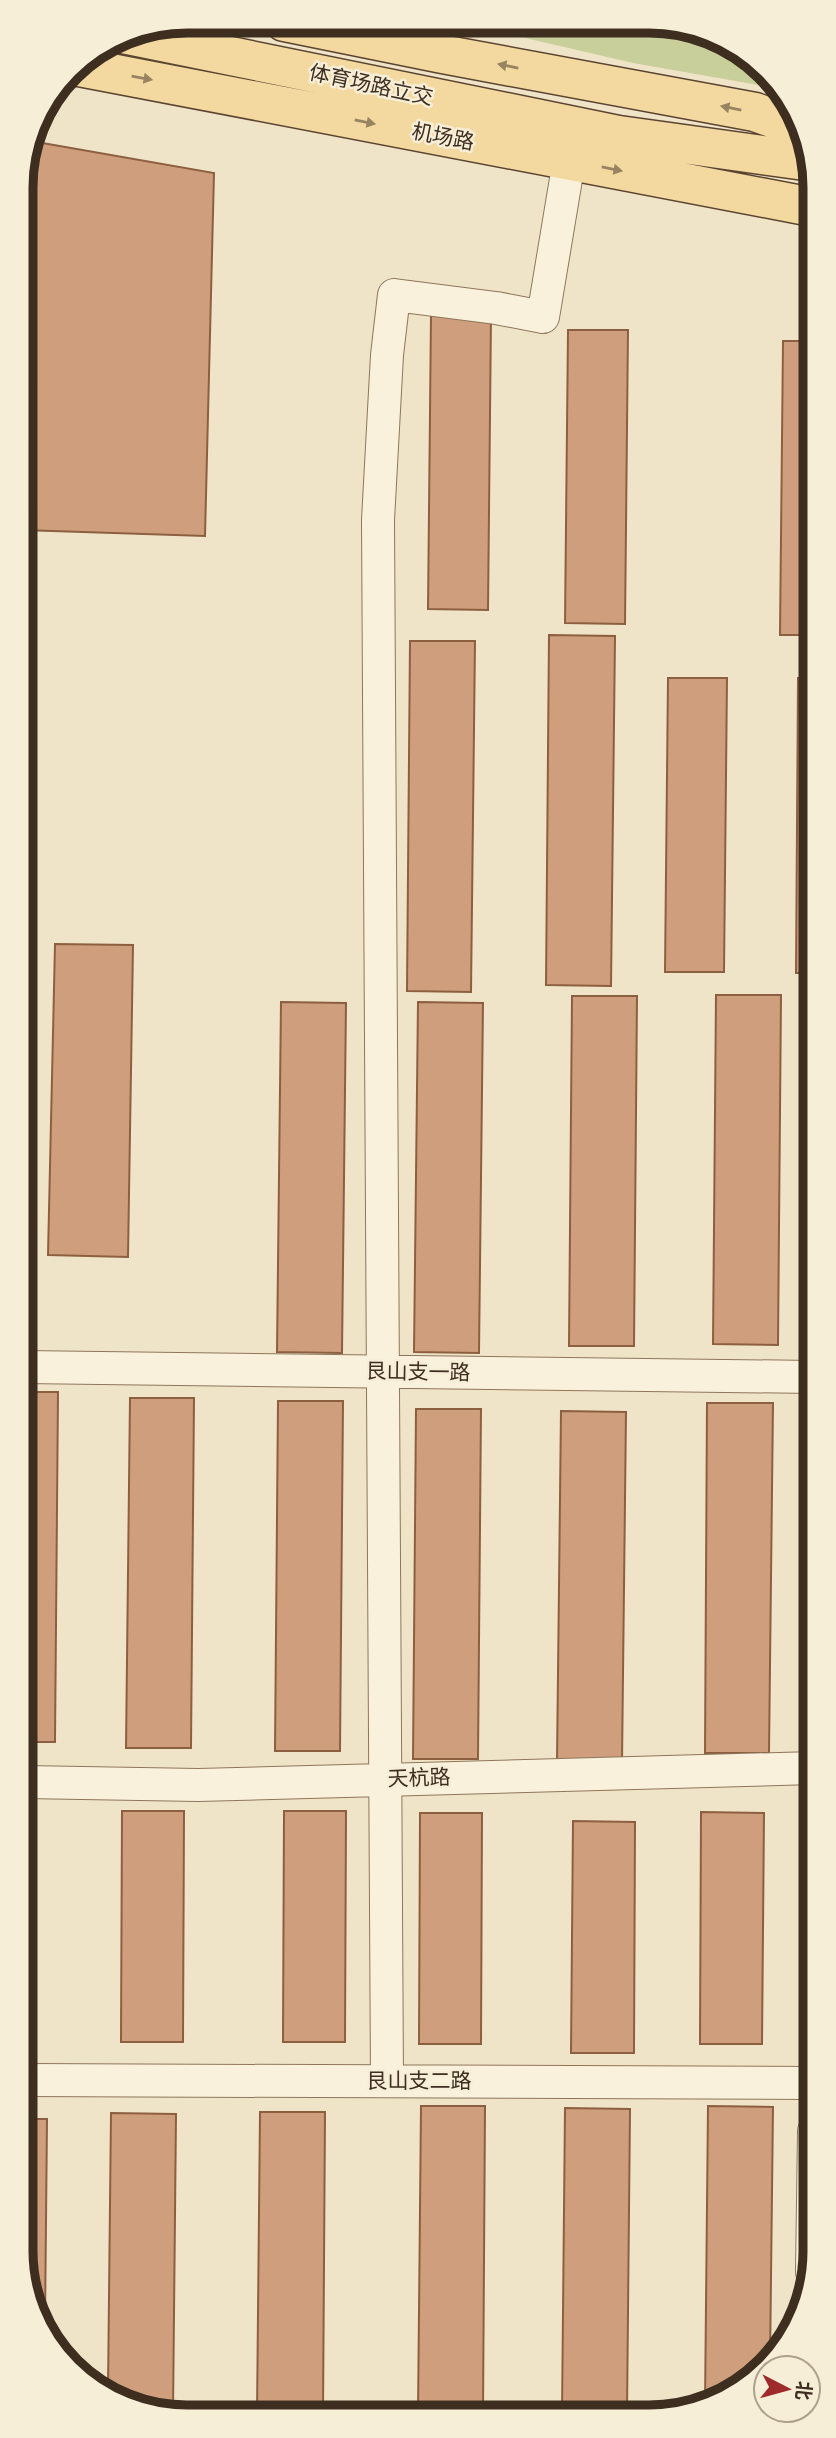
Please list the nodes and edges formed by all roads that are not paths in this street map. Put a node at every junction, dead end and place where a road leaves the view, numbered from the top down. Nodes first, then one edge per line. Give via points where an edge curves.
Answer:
1 (342, 34) edge
2 (145, 39) edge
3 (89, 69) edge
4 (789, 124) edge
5 (619, 135) junction
6 (800, 160) edge
7 (569, 161) junction
8 (803, 185) edge
9 (803, 205) edge
10 (33, 1367) edge
11 (383, 1371) junction
12 (802, 1377) edge
13 (802, 1768) edge
14 (385, 1779) junction
15 (33, 1782) edge
16 (33, 2080) edge
17 (387, 2081) junction
18 (802, 2083) edge

4 -> 1 main road via 755,112
2 - 5 main road, 体育场路立交
3 -> 7 main road, 机场路
5 - 6 main road, 体育场路立交
5 - 8 main road, 体育场路立交
7 -> 9 main road, 机场路
7 - 11 street via 543,317 394,295 378,520
10 - 11 street, 艮山支一路
11 - 12 street, 艮山支一路
11 - 14 street
13 - 14 street, 天杭路
14 - 15 street, 天杭路
14 - 17 street
16 - 17 street, 艮山支二路
17 - 18 street, 艮山支二路

